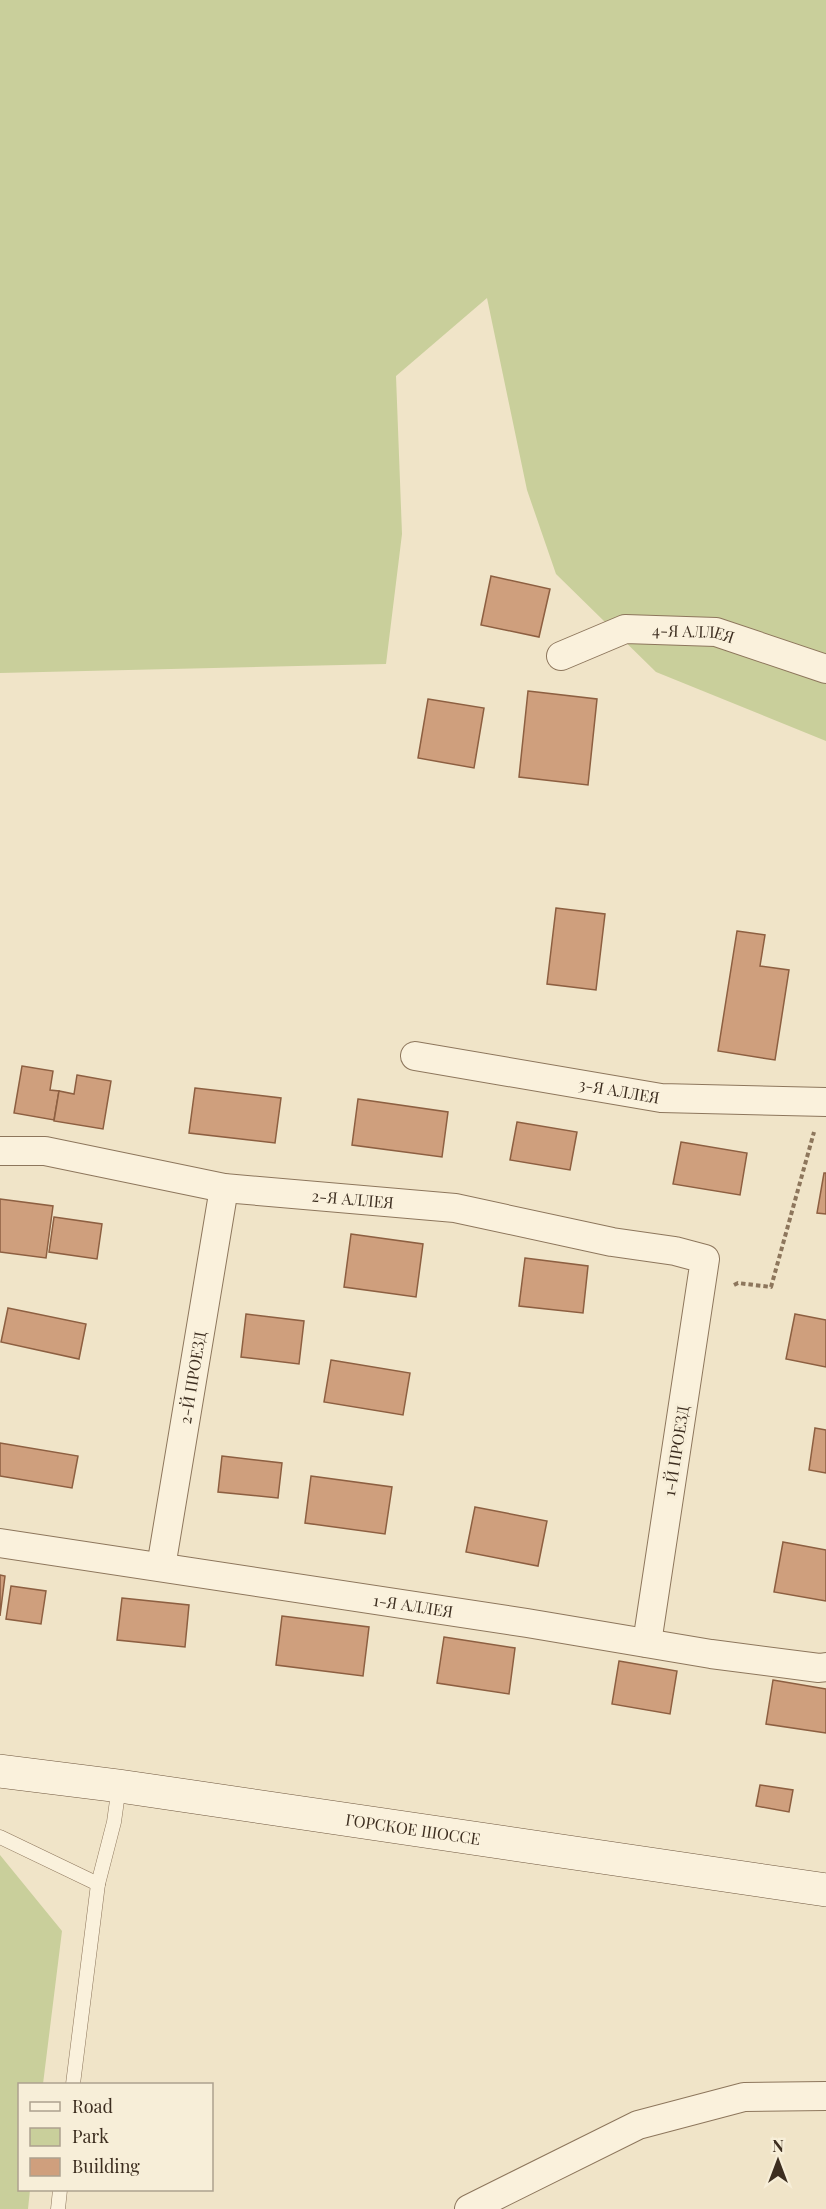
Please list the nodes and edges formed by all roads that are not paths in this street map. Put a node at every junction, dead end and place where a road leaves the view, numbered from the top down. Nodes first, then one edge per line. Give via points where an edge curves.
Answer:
1 (561, 656) dead end
2 (826, 669) edge
3 (415, 1056) dead end
4 (826, 1102) edge
5 (0, 1151) edge
6 (224, 1188) junction
7 (705, 1259) joint
8 (0, 1543) edge
9 (161, 1567) junction
10 (646, 1643) junction
11 (826, 1667) edge
12 (0, 1771) edge
13 (119, 1786) junction
14 (0, 1837) edge
15 (99, 1884) junction
16 (826, 1890) edge
17 (73, 2083) edge
18 (826, 2096) edge
19 (60, 2191) edge
20 (58, 2209) edge
21 (469, 2209) edge

1 - 2 street, 4-Я АЛЛЕЯ via 625,629 716,632
3 - 4 street, 3-Я АЛЛЕЯ via 661,1098
5 - 6 street, 2-Я АЛЛЕЯ via 45,1151
6 - 7 street, 2-Я АЛЛЕЯ via 455,1208
6 - 9 street, 2-Й ПРОЕЗД
7 - 10 street, 1-Й ПРОЕЗД
8 - 9 street, 1-Я АЛЛЕЯ
9 - 10 street, 1-Я АЛЛЕЯ
10 - 11 street, 1-Я АЛЛЕЯ
12 - 13 main road, ГОРСКОЕ ШОССЕ
13 - 15 lane
13 - 16 main road, ГОРСКОЕ ШОССЕ
14 - 15 lane
15 - 17 lane
18 - 21 street via 744,2097 638,2125
19 - 20 lane

